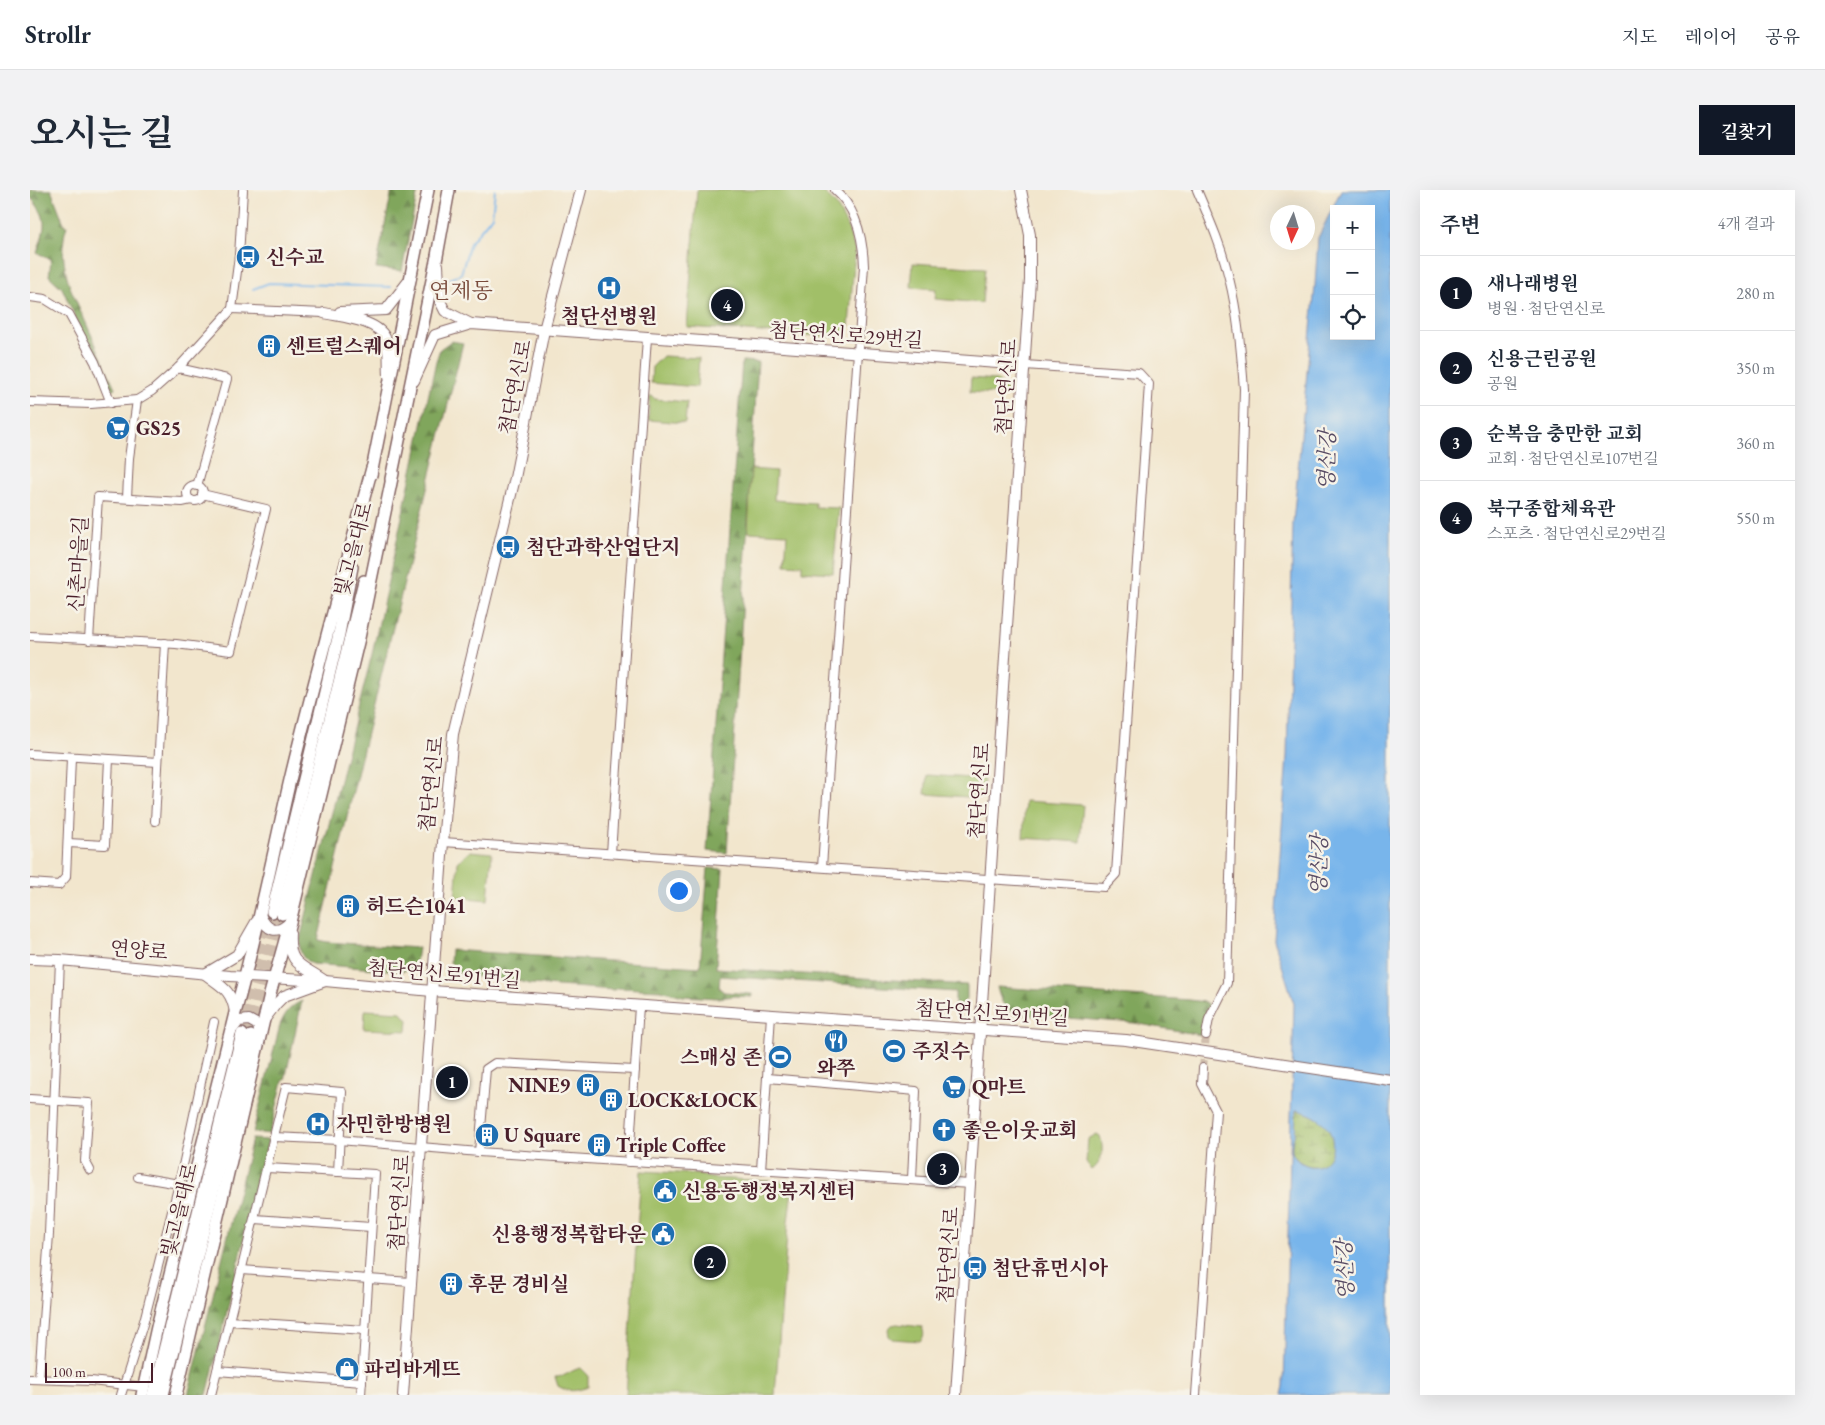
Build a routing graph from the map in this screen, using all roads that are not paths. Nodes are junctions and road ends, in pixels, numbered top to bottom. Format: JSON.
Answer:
{"nodes":[{"id":1,"x":243,"y":190,"type":"edge"},
{"id":2,"x":428,"y":190,"type":"edge"},
{"id":3,"x":449,"y":190,"type":"edge"},
{"id":4,"x":581,"y":190,"type":"edge"},
{"id":5,"x":835,"y":190,"type":"edge"},
{"id":6,"x":1021,"y":190,"type":"edge"},
{"id":7,"x":1197,"y":190,"type":"edge"},
{"id":8,"x":437,"y":256,"type":"junction"},
{"id":9,"x":412,"y":277,"type":"junction"},
{"id":10,"x":30,"y":297,"type":"edge"},
{"id":11,"x":232,"y":309,"type":"junction"},
{"id":12,"x":324,"y":313,"type":"junction"},
{"id":13,"x":471,"y":324,"type":"junction"},
{"id":14,"x":544,"y":330,"type":"junction"},
{"id":15,"x":647,"y":338,"type":"junction"},
{"id":16,"x":857,"y":353,"type":"junction"},
{"id":17,"x":1026,"y":365,"type":"junction"},
{"id":18,"x":178,"y":368,"type":"junction"},
{"id":19,"x":390,"y":388,"type":"junction"},
{"id":20,"x":410,"y":391,"type":"junction"},
{"id":21,"x":136,"y":400,"type":"junction"},
{"id":22,"x":30,"y":402,"type":"edge"},
{"id":23,"x":111,"y":403,"type":"junction"},
{"id":24,"x":372,"y":468,"type":"junction"},
{"id":25,"x":197,"y":486,"type":"junction"},
{"id":26,"x":202,"y":494,"type":"junction"},
{"id":27,"x":127,"y":498,"type":"junction"},
{"id":28,"x":191,"y":500,"type":"junction"},
{"id":29,"x":30,"y":636,"type":"edge"},
{"id":30,"x":89,"y":640,"type":"junction"},
{"id":31,"x":165,"y":643,"type":"junction"},
{"id":32,"x":30,"y":754,"type":"edge"},
{"id":33,"x":71,"y":758,"type":"junction"},
{"id":34,"x":110,"y":759,"type":"junction"},
{"id":35,"x":158,"y":762,"type":"junction"},
{"id":36,"x":155,"y":821,"type":"dead end"},
{"id":37,"x":443,"y":842,"type":"junction"},
{"id":38,"x":68,"y":843,"type":"junction"},
{"id":39,"x":611,"y":854,"type":"junction"},
{"id":40,"x":822,"y":867,"type":"junction"},
{"id":41,"x":990,"y":878,"type":"junction"},
{"id":42,"x":30,"y":882,"type":"edge"},
{"id":43,"x":260,"y":915,"type":"junction"},
{"id":44,"x":281,"y":916,"type":"junction"},
{"id":45,"x":30,"y":959,"type":"edge"},
{"id":46,"x":60,"y":960,"type":"junction"},
{"id":47,"x":205,"y":974,"type":"junction"},
{"id":48,"x":245,"y":977,"type":"junction"},
{"id":49,"x":274,"y":978,"type":"junction"},
{"id":50,"x":325,"y":981,"type":"junction"},
{"id":51,"x":432,"y":991,"type":"junction"},
{"id":52,"x":639,"y":1006,"type":"junction"},
{"id":53,"x":235,"y":1013,"type":"junction"},
{"id":54,"x":771,"y":1015,"type":"junction"},
{"id":55,"x":264,"y":1021,"type":"junction"},
{"id":56,"x":214,"y":1022,"type":"dead end"},
{"id":57,"x":981,"y":1030,"type":"junction"},
{"id":58,"x":246,"y":1035,"type":"junction"},
{"id":59,"x":1206,"y":1035,"type":"tunnel mouth"},
{"id":60,"x":1203,"y":1068,"type":"tunnel mouth"},
{"id":61,"x":635,"y":1070,"type":"junction"},
{"id":62,"x":768,"y":1078,"type":"junction"},
{"id":63,"x":1390,"y":1080,"type":"edge"},
{"id":64,"x":30,"y":1099,"type":"edge"},
{"id":65,"x":53,"y":1101,"type":"junction"},
{"id":66,"x":274,"y":1137,"type":"junction"},
{"id":67,"x":339,"y":1140,"type":"junction"},
{"id":68,"x":421,"y":1147,"type":"junction"},
{"id":69,"x":479,"y":1152,"type":"junction"},
{"id":70,"x":630,"y":1162,"type":"junction"},
{"id":71,"x":267,"y":1168,"type":"junction"},
{"id":72,"x":90,"y":1170,"type":"dead end"},
{"id":73,"x":761,"y":1170,"type":"junction"},
{"id":74,"x":338,"y":1172,"type":"junction"},
{"id":75,"x":138,"y":1177,"type":"dead end"},
{"id":76,"x":912,"y":1180,"type":"junction"},
{"id":77,"x":179,"y":1184,"type":"junction"},
{"id":78,"x":970,"y":1184,"type":"junction"},
{"id":79,"x":255,"y":1219,"type":"junction"},
{"id":80,"x":371,"y":1227,"type":"junction"},
{"id":81,"x":242,"y":1270,"type":"junction"},
{"id":82,"x":368,"y":1278,"type":"junction"},
{"id":83,"x":412,"y":1282,"type":"junction"},
{"id":84,"x":229,"y":1321,"type":"junction"},
{"id":85,"x":365,"y":1330,"type":"junction"},
{"id":86,"x":217,"y":1371,"type":"junction"},
{"id":87,"x":30,"y":1378,"type":"edge"},
{"id":88,"x":39,"y":1379,"type":"junction"},
{"id":89,"x":362,"y":1382,"type":"junction"},
{"id":90,"x":124,"y":1384,"type":"junction"},
{"id":91,"x":143,"y":1391,"type":"edge"},
{"id":92,"x":121,"y":1395,"type":"edge"},
{"id":93,"x":153,"y":1395,"type":"edge"},
{"id":94,"x":163,"y":1395,"type":"edge"},
{"id":95,"x":176,"y":1395,"type":"edge"},
{"id":96,"x":211,"y":1395,"type":"edge"},
{"id":97,"x":361,"y":1395,"type":"edge"},
{"id":98,"x":403,"y":1395,"type":"edge"},
{"id":99,"x":956,"y":1395,"type":"edge"},
{"id":100,"x":1196,"y":1395,"type":"edge"}],
"edges":[{"from":1,"to":11,"type":"street"},
{"from":2,"to":9,"type":"main road","name":"빛고을대로"},
{"from":3,"to":8,"type":"main road","name":"빛고을대로"},
{"from":4,"to":14,"type":"street","name":"첨단연신로"},
{"from":5,"to":16,"type":"street"},
{"from":6,"to":17,"type":"street","name":"첨단연신로"},
{"from":7,"to":59,"type":"street"},
{"from":8,"to":13,"type":"street"},
{"from":8,"to":20,"type":"main road","name":"빛고을대로"},
{"from":9,"to":12,"type":"street"},
{"from":9,"to":19,"type":"main road","name":"빛고을대로"},
{"from":10,"to":23,"type":"street"},
{"from":11,"to":12,"type":"street"},
{"from":11,"to":18,"type":"street"},
{"from":12,"to":19,"type":"street"},
{"from":13,"to":14,"type":"street","name":"첨단연신로29번길"},
{"from":13,"to":20,"type":"street"},
{"from":14,"to":15,"type":"street","name":"첨단연신로29번길"},
{"from":14,"to":37,"type":"street","name":"첨단연신로"},
{"from":15,"to":16,"type":"street","name":"첨단연신로29번길"},
{"from":15,"to":39,"type":"street"},
{"from":16,"to":17,"type":"street","name":"첨단연신로29번길"},
{"from":16,"to":40,"type":"street"},
{"from":17,"to":41,"type":"street","name":"첨단연신로"},
{"from":17,"to":41,"type":"street"},
{"from":18,"to":21,"type":"street"},
{"from":18,"to":25,"type":"street"},
{"from":19,"to":24,"type":"main road","name":"빛고을대로"},
{"from":20,"to":44,"type":"main road","name":"빛고을대로"},
{"from":21,"to":23,"type":"street"},
{"from":21,"to":27,"type":"street"},
{"from":22,"to":23,"type":"street"},
{"from":24,"to":43,"type":"main road"},
{"from":24,"to":44,"type":"main road","name":"빛고을대로"},
{"from":25,"to":26,"type":"street"},
{"from":25,"to":28,"type":"street"},
{"from":26,"to":28,"type":"street"},
{"from":26,"to":31,"type":"street"},
{"from":27,"to":28,"type":"street"},
{"from":27,"to":30,"type":"street","name":"신촌마을길"},
{"from":29,"to":30,"type":"street"},
{"from":30,"to":31,"type":"street"},
{"from":31,"to":35,"type":"street"},
{"from":32,"to":33,"type":"street"},
{"from":33,"to":34,"type":"street"},
{"from":33,"to":38,"type":"street"},
{"from":34,"to":35,"type":"street"},
{"from":34,"to":38,"type":"street"},
{"from":35,"to":36,"type":"street"},
{"from":37,"to":39,"type":"street"},
{"from":37,"to":51,"type":"street","name":"첨단연신로"},
{"from":38,"to":42,"type":"street"},
{"from":39,"to":40,"type":"street"},
{"from":40,"to":41,"type":"street"},
{"from":41,"to":57,"type":"street","name":"첨단연신로"},
{"from":43,"to":44,"type":"street"},
{"from":43,"to":47,"type":"street"},
{"from":43,"to":48,"type":"main road"},
{"from":44,"to":49,"type":"main road"},
{"from":44,"to":50,"type":"street"},
{"from":45,"to":46,"type":"street","name":"연양로"},
{"from":46,"to":47,"type":"street","name":"연양로"},
{"from":46,"to":65,"type":"street"},
{"from":47,"to":48,"type":"street","name":"연양로"},
{"from":47,"to":53,"type":"street"},
{"from":48,"to":49,"type":"street","name":"첨단연신로91번길"},
{"from":48,"to":53,"type":"main road"},
{"from":49,"to":50,"type":"street","name":"첨단연신로91번길"},
{"from":49,"to":55,"type":"main road"},
{"from":50,"to":51,"type":"street","name":"첨단연신로91번길"},
{"from":50,"to":55,"type":"street"},
{"from":51,"to":52,"type":"street","name":"첨단연신로91번길"},
{"from":51,"to":68,"type":"street","name":"첨단연신로"},
{"from":52,"to":54,"type":"street","name":"첨단연신로91번길"},
{"from":52,"to":61,"type":"street"},
{"from":53,"to":58,"type":"main road"},
{"from":54,"to":57,"type":"street","name":"첨단연신로91번길"},
{"from":54,"to":62,"type":"street"},
{"from":55,"to":58,"type":"main road"},
{"from":56,"to":77,"type":"street"},
{"from":57,"to":63,"type":"street","name":"첨단연신로91번길"},
{"from":57,"to":78,"type":"street","name":"첨단연신로"},
{"from":58,"to":91,"type":"main road"},
{"from":58,"to":93,"type":"main road","name":"빛고을대로"},
{"from":58,"to":94,"type":"main road","name":"빛고을대로"},
{"from":58,"to":95,"type":"main road"},
{"from":60,"to":100,"type":"street"},
{"from":61,"to":69,"type":"street"},
{"from":61,"to":70,"type":"street"},
{"from":62,"to":73,"type":"street"},
{"from":62,"to":76,"type":"street"},
{"from":64,"to":65,"type":"street"},
{"from":65,"to":72,"type":"street"},
{"from":65,"to":88,"type":"street"},
{"from":66,"to":67,"type":"street"},
{"from":66,"to":67,"type":"street"},
{"from":66,"to":71,"type":"street"},
{"from":67,"to":68,"type":"street"},
{"from":67,"to":74,"type":"street"},
{"from":68,"to":69,"type":"street"},
{"from":68,"to":83,"type":"street","name":"첨단연신로"},
{"from":69,"to":70,"type":"street"},
{"from":70,"to":73,"type":"street"},
{"from":71,"to":74,"type":"street"},
{"from":71,"to":79,"type":"street"},
{"from":73,"to":76,"type":"street"},
{"from":74,"to":80,"type":"street"},
{"from":75,"to":77,"type":"street"},
{"from":76,"to":78,"type":"street"},
{"from":77,"to":90,"type":"street"},
{"from":78,"to":99,"type":"street","name":"첨단연신로"},
{"from":79,"to":80,"type":"street"},
{"from":79,"to":81,"type":"street"},
{"from":80,"to":82,"type":"street"},
{"from":81,"to":82,"type":"street"},
{"from":81,"to":84,"type":"street"},
{"from":82,"to":83,"type":"street"},
{"from":82,"to":85,"type":"street"},
{"from":83,"to":98,"type":"street","name":"첨단연신로"},
{"from":84,"to":85,"type":"street"},
{"from":84,"to":86,"type":"street"},
{"from":85,"to":89,"type":"street"},
{"from":86,"to":89,"type":"street"},
{"from":86,"to":96,"type":"street"},
{"from":87,"to":88,"type":"street"},
{"from":88,"to":90,"type":"street"},
{"from":89,"to":97,"type":"street"},
{"from":90,"to":91,"type":"street"},
{"from":90,"to":92,"type":"street"}]}
